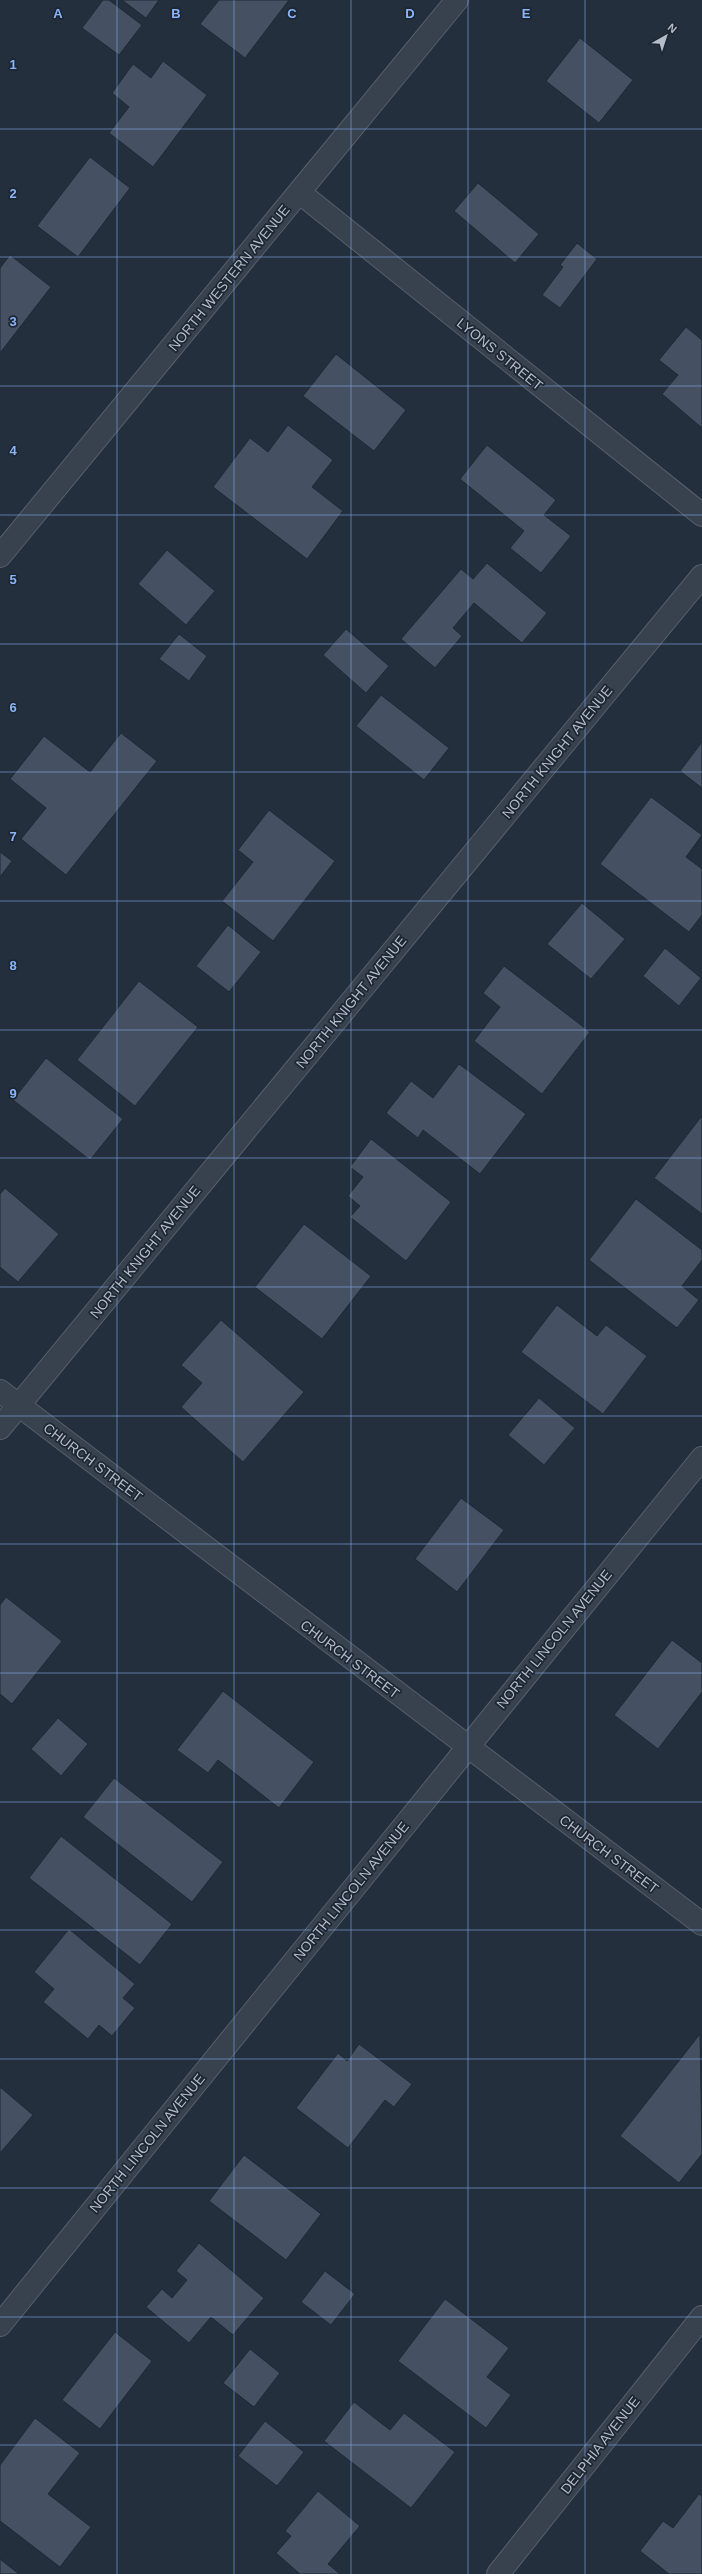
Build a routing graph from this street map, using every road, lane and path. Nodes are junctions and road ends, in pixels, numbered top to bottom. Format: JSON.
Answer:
{"nodes":[{"id":1,"x":457,"y":0,"type":"edge"},
{"id":2,"x":299,"y":192,"type":"junction"},
{"id":3,"x":702,"y":515,"type":"edge"},
{"id":4,"x":0,"y":556,"type":"edge"},
{"id":5,"x":702,"y":576,"type":"edge"},
{"id":6,"x":0,"y":1392,"type":"edge"},
{"id":7,"x":19,"y":1406,"type":"junction"},
{"id":8,"x":0,"y":1428,"type":"edge"},
{"id":9,"x":702,"y":1458,"type":"edge"},
{"id":10,"x":467,"y":1747,"type":"junction"},
{"id":11,"x":702,"y":1924,"type":"edge"},
{"id":12,"x":702,"y":2317,"type":"edge"},
{"id":13,"x":0,"y":2325,"type":"edge"},
{"id":14,"x":498,"y":2574,"type":"edge"}],
"edges":[{"from":1,"to":2,"type":"street","name":"NORTH WESTERN AVENUE"},
{"from":2,"to":3,"type":"street","name":"LYONS STREET"},
{"from":2,"to":4,"type":"street","name":"NORTH WESTERN AVENUE"},
{"from":5,"to":7,"type":"street","name":"NORTH KNIGHT AVENUE"},
{"from":6,"to":7,"type":"street","name":"CHURCH STREET"},
{"from":7,"to":8,"type":"street","name":"NORTH KNIGHT AVENUE"},
{"from":7,"to":10,"type":"street","name":"CHURCH STREET"},
{"from":9,"to":10,"type":"street","name":"NORTH LINCOLN AVENUE"},
{"from":10,"to":11,"type":"street","name":"CHURCH STREET"},
{"from":10,"to":13,"type":"street","name":"NORTH LINCOLN AVENUE"},
{"from":12,"to":14,"type":"street","name":"DELPHIA AVENUE"}]}
